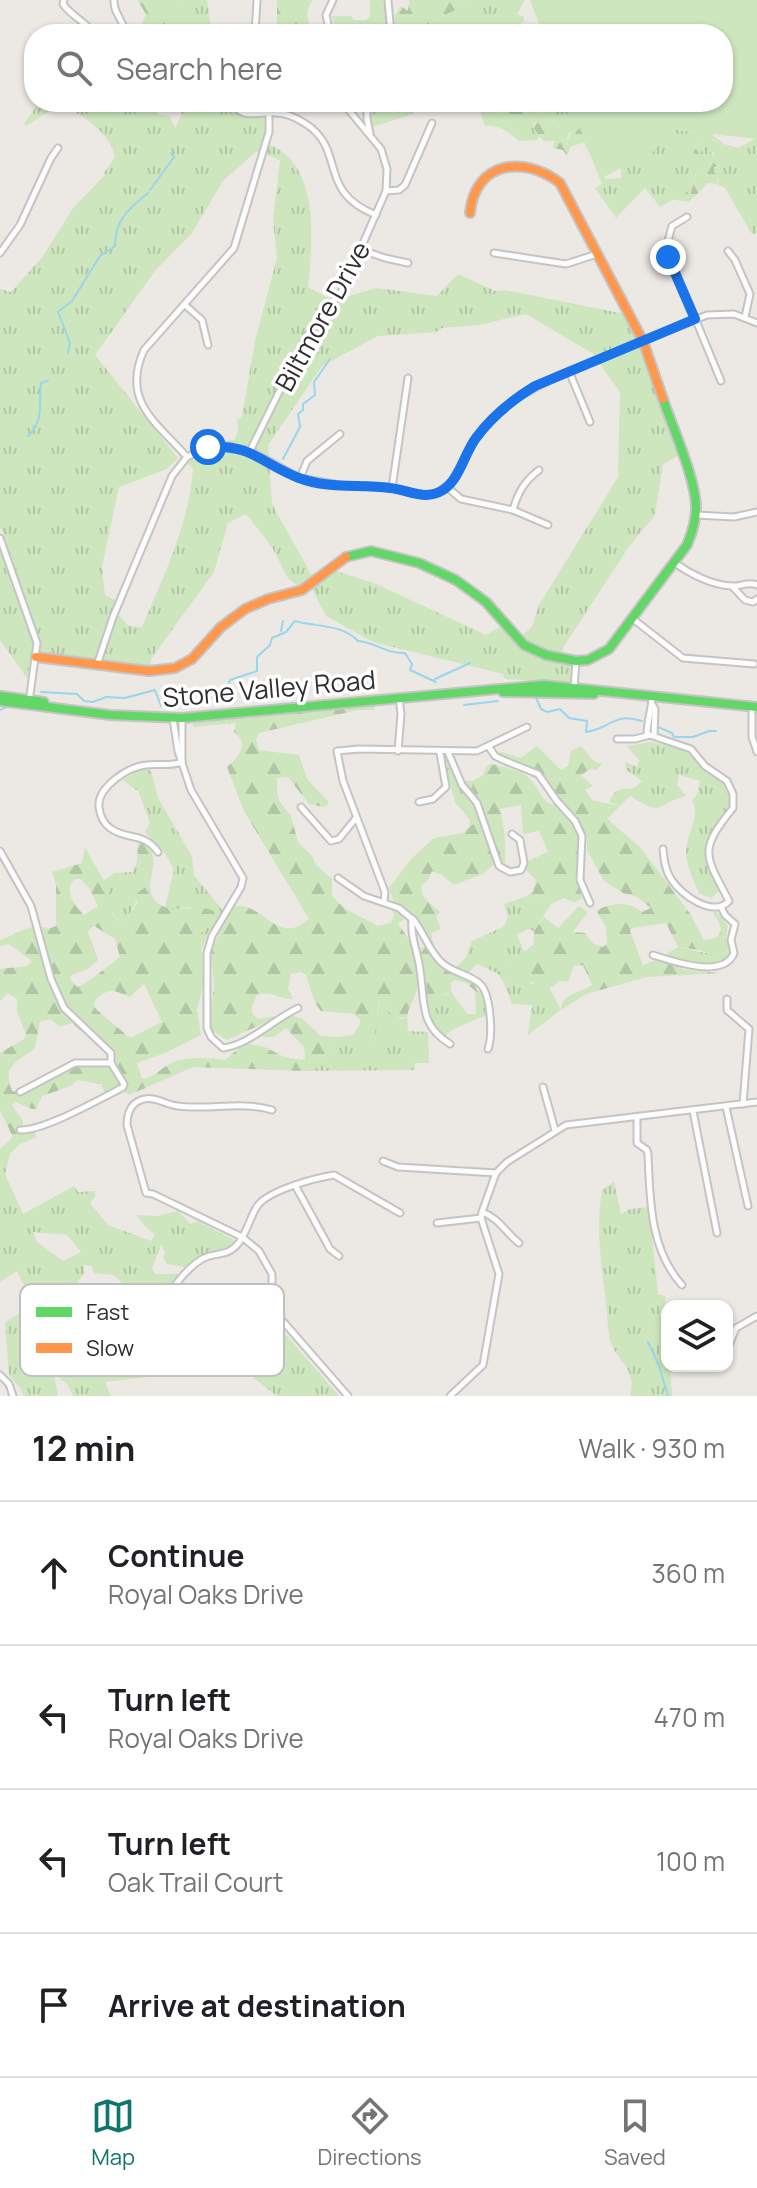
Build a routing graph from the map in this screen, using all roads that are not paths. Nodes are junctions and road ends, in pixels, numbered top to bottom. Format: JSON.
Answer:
{"nodes":[{"id":1,"x":64,"y":0,"type":"edge"},
{"id":2,"x":114,"y":0,"type":"edge"},
{"id":3,"x":257,"y":0,"type":"edge"},
{"id":4,"x":333,"y":0,"type":"edge"},
{"id":5,"x":388,"y":0,"type":"edge"},
{"id":6,"x":86,"y":24,"type":"edge"},
{"id":7,"x":123,"y":24,"type":"edge"},
{"id":8,"x":256,"y":24,"type":"edge"},
{"id":9,"x":328,"y":24,"type":"edge"},
{"id":10,"x":390,"y":24,"type":"edge"},
{"id":11,"x":240,"y":112,"type":"edge"},
{"id":12,"x":351,"y":112,"type":"edge"},
{"id":13,"x":367,"y":112,"type":"edge"},
{"id":14,"x":269,"y":113,"type":"junction"},
{"id":15,"x":432,"y":123,"type":"dead end"},
{"id":16,"x":371,"y":134,"type":"junction"},
{"id":17,"x":58,"y":148,"type":"dead end"},
{"id":18,"x":386,"y":191,"type":"junction"},
{"id":19,"x":470,"y":213,"type":"dead end"},
{"id":20,"x":376,"y":215,"type":"junction"},
{"id":21,"x":687,"y":217,"type":"dead end"},
{"id":22,"x":362,"y":250,"type":"junction"},
{"id":23,"x":728,"y":251,"type":"dead end"},
{"id":24,"x":0,"y":253,"type":"edge"},
{"id":25,"x":494,"y":253,"type":"dead end"},
{"id":26,"x":598,"y":253,"type":"junction"},
{"id":27,"x":408,"y":263,"type":"dead end"},
{"id":28,"x":185,"y":305,"type":"junction"},
{"id":29,"x":745,"y":317,"type":"junction"},
{"id":30,"x":695,"y":319,"type":"junction"},
{"id":31,"x":757,"y":323,"type":"edge"},
{"id":32,"x":643,"y":341,"type":"junction"},
{"id":33,"x":208,"y":345,"type":"dead end"},
{"id":34,"x":569,"y":371,"type":"junction"},
{"id":35,"x":408,"y":378,"type":"dead end"},
{"id":36,"x":721,"y":381,"type":"dead end"},
{"id":37,"x":590,"y":422,"type":"dead end"},
{"id":38,"x":340,"y":434,"type":"dead end"},
{"id":39,"x":250,"y":451,"type":"junction"},
{"id":40,"x":187,"y":457,"type":"junction"},
{"id":41,"x":539,"y":470,"type":"dead end"},
{"id":42,"x":300,"y":478,"type":"junction"},
{"id":43,"x":447,"y":487,"type":"junction"},
{"id":44,"x":392,"y":488,"type":"junction"},
{"id":45,"x":513,"y":510,"type":"junction"},
{"id":46,"x":757,"y":512,"type":"edge"},
{"id":47,"x":696,"y":515,"type":"junction"},
{"id":48,"x":548,"y":525,"type":"dead end"},
{"id":49,"x":0,"y":538,"type":"edge"},
{"id":50,"x":675,"y":563,"type":"junction"},
{"id":51,"x":757,"y":585,"type":"edge"},
{"id":52,"x":732,"y":586,"type":"junction"},
{"id":53,"x":757,"y":599,"type":"edge"},
{"id":54,"x":633,"y":619,"type":"junction"},
{"id":55,"x":36,"y":657,"type":"junction"},
{"id":56,"x":576,"y":661,"type":"junction"},
{"id":57,"x":754,"y":664,"type":"dead end"},
{"id":58,"x":97,"y":666,"type":"junction"},
{"id":59,"x":573,"y":690,"type":"junction"},
{"id":60,"x":399,"y":697,"type":"junction"},
{"id":61,"x":0,"y":698,"type":"edge"},
{"id":62,"x":652,"y":701,"type":"junction"},
{"id":63,"x":29,"y":702,"type":"junction"},
{"id":64,"x":754,"y":707,"type":"edge"},
{"id":65,"x":178,"y":718,"type":"junction"},
{"id":66,"x":527,"y":727,"type":"dead end"},
{"id":67,"x":650,"y":735,"type":"junction"},
{"id":68,"x":617,"y":739,"type":"dead end"},
{"id":69,"x":489,"y":747,"type":"junction"},
{"id":70,"x":398,"y":751,"type":"junction"},
{"id":71,"x":448,"y":752,"type":"junction"},
{"id":72,"x":757,"y":752,"type":"edge"},
{"id":73,"x":440,"y":753,"type":"junction"},
{"id":74,"x":182,"y":762,"type":"junction"},
{"id":75,"x":419,"y":802,"type":"dead end"},
{"id":76,"x":301,"y":807,"type":"dead end"},
{"id":77,"x":356,"y":818,"type":"junction"},
{"id":78,"x":512,"y":834,"type":"dead end"},
{"id":79,"x":663,"y":849,"type":"dead end"},
{"id":80,"x":0,"y":851,"type":"edge"},
{"id":81,"x":158,"y":852,"type":"dead end"},
{"id":82,"x":338,"y":878,"type":"dead end"},
{"id":83,"x":384,"y":902,"type":"junction"},
{"id":84,"x":590,"y":903,"type":"dead end"},
{"id":85,"x":721,"y":907,"type":"junction"},
{"id":86,"x":412,"y":919,"type":"junction"},
{"id":87,"x":653,"y":955,"type":"dead end"},
{"id":88,"x":727,"y":999,"type":"dead end"},
{"id":89,"x":298,"y":1008,"type":"dead end"},
{"id":90,"x":450,"y":1044,"type":"dead end"},
{"id":91,"x":488,"y":1049,"type":"dead end"},
{"id":92,"x":111,"y":1063,"type":"junction"},
{"id":93,"x":543,"y":1087,"type":"dead end"},
{"id":94,"x":20,"y":1092,"type":"dead end"},
{"id":95,"x":757,"y":1102,"type":"edge"},
{"id":96,"x":743,"y":1104,"type":"junction"},
{"id":97,"x":726,"y":1107,"type":"junction"},
{"id":98,"x":272,"y":1110,"type":"dead end"},
{"id":99,"x":693,"y":1111,"type":"junction"},
{"id":100,"x":637,"y":1117,"type":"junction"},
{"id":101,"x":20,"y":1130,"type":"dead end"},
{"id":102,"x":555,"y":1130,"type":"junction"},
{"id":103,"x":383,"y":1161,"type":"dead end"},
{"id":104,"x":496,"y":1173,"type":"junction"},
{"id":105,"x":295,"y":1185,"type":"junction"},
{"id":106,"x":748,"y":1206,"type":"dead end"},
{"id":107,"x":400,"y":1213,"type":"dead end"},
{"id":108,"x":482,"y":1215,"type":"junction"},
{"id":109,"x":437,"y":1223,"type":"dead end"},
{"id":110,"x":717,"y":1233,"type":"dead end"},
{"id":111,"x":242,"y":1237,"type":"junction"},
{"id":112,"x":519,"y":1243,"type":"dead end"},
{"id":113,"x":339,"y":1256,"type":"dead end"},
{"id":114,"x":178,"y":1284,"type":"edge"},
{"id":115,"x":272,"y":1284,"type":"edge"},
{"id":116,"x":682,"y":1285,"type":"dead end"},
{"id":117,"x":757,"y":1316,"type":"edge"},
{"id":118,"x":284,"y":1322,"type":"edge"},
{"id":119,"x":733,"y":1335,"type":"edge"},
{"id":120,"x":0,"y":1375,"type":"edge"},
{"id":121,"x":13,"y":1396,"type":"edge"},
{"id":122,"x":348,"y":1396,"type":"edge"},
{"id":123,"x":450,"y":1396,"type":"edge"}],
"edges":[{"from":1,"to":6,"type":"street"},
{"from":2,"to":7,"type":"street"},
{"from":3,"to":8,"type":"street"},
{"from":4,"to":9,"type":"street"},
{"from":5,"to":10,"type":"street"},
{"from":11,"to":14,"type":"street"},
{"from":12,"to":16,"type":"street","name":"Biltmore Drive"},
{"from":13,"to":16,"type":"street","name":"Biltmore Drive"},
{"from":14,"to":20,"type":"street"},
{"from":14,"to":28,"type":"street"},
{"from":15,"to":18,"type":"street"},
{"from":16,"to":18,"type":"street","name":"Biltmore Drive"},
{"from":17,"to":24,"type":"street"},
{"from":18,"to":20,"type":"street","name":"Biltmore Drive"},
{"from":19,"to":26,"type":"street"},
{"from":20,"to":22,"type":"street","name":"Biltmore Drive"},
{"from":21,"to":30,"type":"street"},
{"from":22,"to":27,"type":"street"},
{"from":22,"to":39,"type":"street","name":"Biltmore Drive"},
{"from":23,"to":29,"type":"street"},
{"from":25,"to":26,"type":"street"},
{"from":26,"to":32,"type":"street"},
{"from":28,"to":33,"type":"street"},
{"from":28,"to":40,"type":"street"},
{"from":29,"to":30,"type":"street"},
{"from":29,"to":31,"type":"street"},
{"from":30,"to":32,"type":"street"},
{"from":30,"to":36,"type":"street"},
{"from":32,"to":34,"type":"street"},
{"from":32,"to":47,"type":"street"},
{"from":34,"to":37,"type":"street"},
{"from":34,"to":43,"type":"street"},
{"from":35,"to":44,"type":"street"},
{"from":38,"to":42,"type":"street"},
{"from":39,"to":40,"type":"street"},
{"from":39,"to":42,"type":"street"},
{"from":40,"to":58,"type":"street"},
{"from":41,"to":45,"type":"street"},
{"from":42,"to":44,"type":"street"},
{"from":43,"to":44,"type":"street"},
{"from":43,"to":45,"type":"street"},
{"from":45,"to":48,"type":"street"},
{"from":46,"to":47,"type":"street"},
{"from":47,"to":50,"type":"street"},
{"from":49,"to":55,"type":"street"},
{"from":50,"to":52,"type":"street"},
{"from":50,"to":54,"type":"street"},
{"from":51,"to":52,"type":"street"},
{"from":52,"to":53,"type":"street"},
{"from":54,"to":56,"type":"street"},
{"from":54,"to":57,"type":"street"},
{"from":55,"to":58,"type":"street"},
{"from":55,"to":63,"type":"street"},
{"from":56,"to":58,"type":"street"},
{"from":56,"to":59,"type":"street"},
{"from":59,"to":60,"type":"street","name":"Stone Valley Road"},
{"from":59,"to":62,"type":"street","name":"Stone Valley Road"},
{"from":60,"to":65,"type":"street","name":"Stone Valley Road"},
{"from":60,"to":70,"type":"street"},
{"from":61,"to":63,"type":"street","name":"Stone Valley Road"},
{"from":62,"to":64,"type":"street","name":"Stone Valley Road"},
{"from":62,"to":67,"type":"street"},
{"from":63,"to":65,"type":"street","name":"Stone Valley Road"},
{"from":64,"to":72,"type":"street"},
{"from":65,"to":74,"type":"street"},
{"from":66,"to":69,"type":"street"},
{"from":67,"to":68,"type":"street"},
{"from":67,"to":85,"type":"street"},
{"from":69,"to":71,"type":"street"},
{"from":69,"to":84,"type":"street"},
{"from":70,"to":73,"type":"street"},
{"from":70,"to":77,"type":"street"},
{"from":71,"to":73,"type":"street"},
{"from":71,"to":78,"type":"street"},
{"from":73,"to":75,"type":"street"},
{"from":74,"to":81,"type":"street"},
{"from":74,"to":89,"type":"street"},
{"from":76,"to":77,"type":"street"},
{"from":77,"to":83,"type":"street"},
{"from":79,"to":85,"type":"street"},
{"from":80,"to":92,"type":"street"},
{"from":82,"to":83,"type":"street"},
{"from":83,"to":86,"type":"street"},
{"from":85,"to":87,"type":"street"},
{"from":86,"to":90,"type":"street"},
{"from":86,"to":91,"type":"street"},
{"from":88,"to":96,"type":"street"},
{"from":92,"to":94,"type":"street"},
{"from":92,"to":101,"type":"street"},
{"from":93,"to":102,"type":"street"},
{"from":95,"to":96,"type":"street"},
{"from":96,"to":97,"type":"street"},
{"from":97,"to":99,"type":"street"},
{"from":97,"to":106,"type":"street"},
{"from":98,"to":111,"type":"street"},
{"from":99,"to":100,"type":"street"},
{"from":99,"to":110,"type":"street"},
{"from":100,"to":102,"type":"street"},
{"from":100,"to":116,"type":"street"},
{"from":102,"to":104,"type":"street"},
{"from":103,"to":104,"type":"street"},
{"from":104,"to":108,"type":"street"},
{"from":105,"to":107,"type":"street"},
{"from":105,"to":111,"type":"street"},
{"from":105,"to":113,"type":"street"},
{"from":108,"to":109,"type":"street"},
{"from":108,"to":112,"type":"street"},
{"from":108,"to":123,"type":"street"},
{"from":111,"to":114,"type":"street"},
{"from":111,"to":115,"type":"street"},
{"from":117,"to":119,"type":"street"},
{"from":118,"to":122,"type":"street"},
{"from":120,"to":121,"type":"street"}]}
